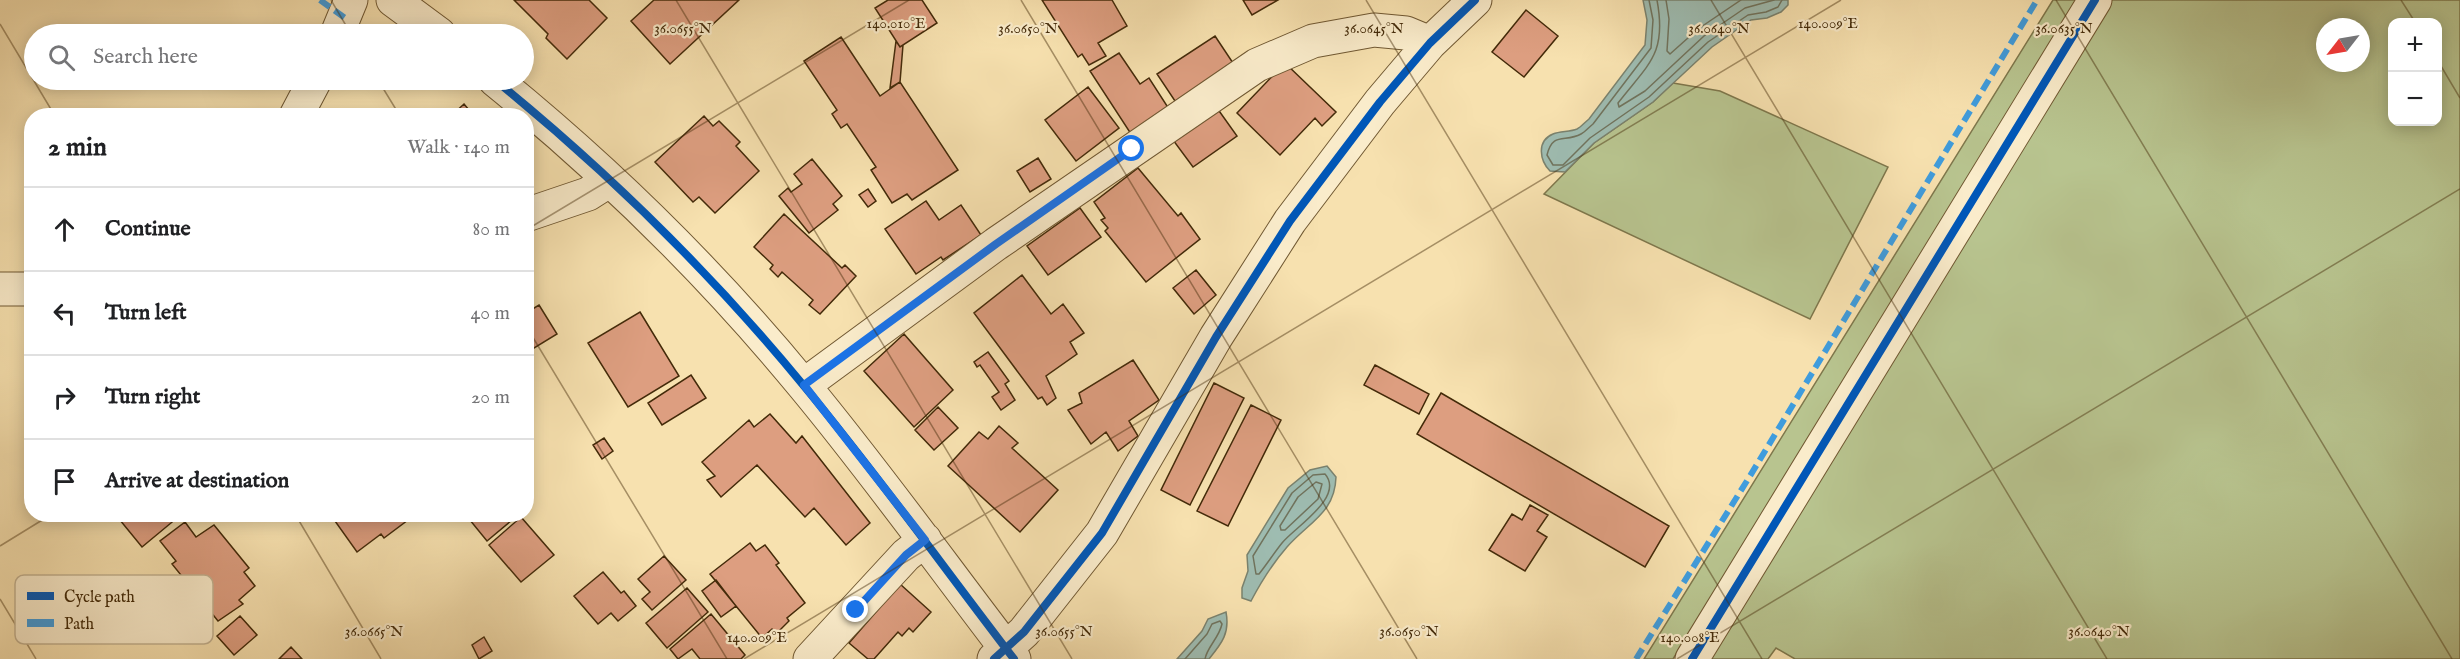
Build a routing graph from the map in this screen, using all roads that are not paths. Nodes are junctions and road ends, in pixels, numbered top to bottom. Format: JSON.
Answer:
{"nodes":[{"id":1,"x":351,"y":0,"type":"edge"},
{"id":2,"x":393,"y":0,"type":"edge"},
{"id":3,"x":1475,"y":0,"type":"edge"},
{"id":4,"x":2095,"y":0,"type":"edge"},
{"id":5,"x":341,"y":24,"type":"edge"},
{"id":6,"x":425,"y":24,"type":"edge"},
{"id":7,"x":1430,"y":43,"type":"junction"},
{"id":8,"x":310,"y":90,"type":"edge"},
{"id":9,"x":506,"y":90,"type":"edge"},
{"id":10,"x":300,"y":108,"type":"edge"},
{"id":11,"x":527,"y":108,"type":"edge"},
{"id":12,"x":534,"y":114,"type":"edge"},
{"id":13,"x":610,"y":180,"type":"junction"},
{"id":14,"x":534,"y":212,"type":"edge"},
{"id":15,"x":24,"y":289,"type":"edge"},
{"id":16,"x":0,"y":290,"type":"edge"},
{"id":17,"x":804,"y":385,"type":"junction"},
{"id":18,"x":925,"y":540,"type":"junction"},
{"id":19,"x":1005,"y":655,"type":"edge"},
{"id":20,"x":810,"y":659,"type":"edge"},
{"id":21,"x":1692,"y":659,"type":"edge"}],
"edges":[{"from":1,"to":5,"type":"street"},
{"from":2,"to":6,"type":"street"},
{"from":3,"to":7,"type":"street"},
{"from":4,"to":21,"type":"street"},
{"from":7,"to":17,"type":"street"},
{"from":7,"to":19,"type":"street"},
{"from":8,"to":10,"type":"street"},
{"from":9,"to":11,"type":"street"},
{"from":12,"to":13,"type":"street"},
{"from":13,"to":14,"type":"street"},
{"from":13,"to":17,"type":"street"},
{"from":15,"to":16,"type":"street"},
{"from":17,"to":18,"type":"street"},
{"from":18,"to":19,"type":"street"},
{"from":18,"to":20,"type":"street"}]}
